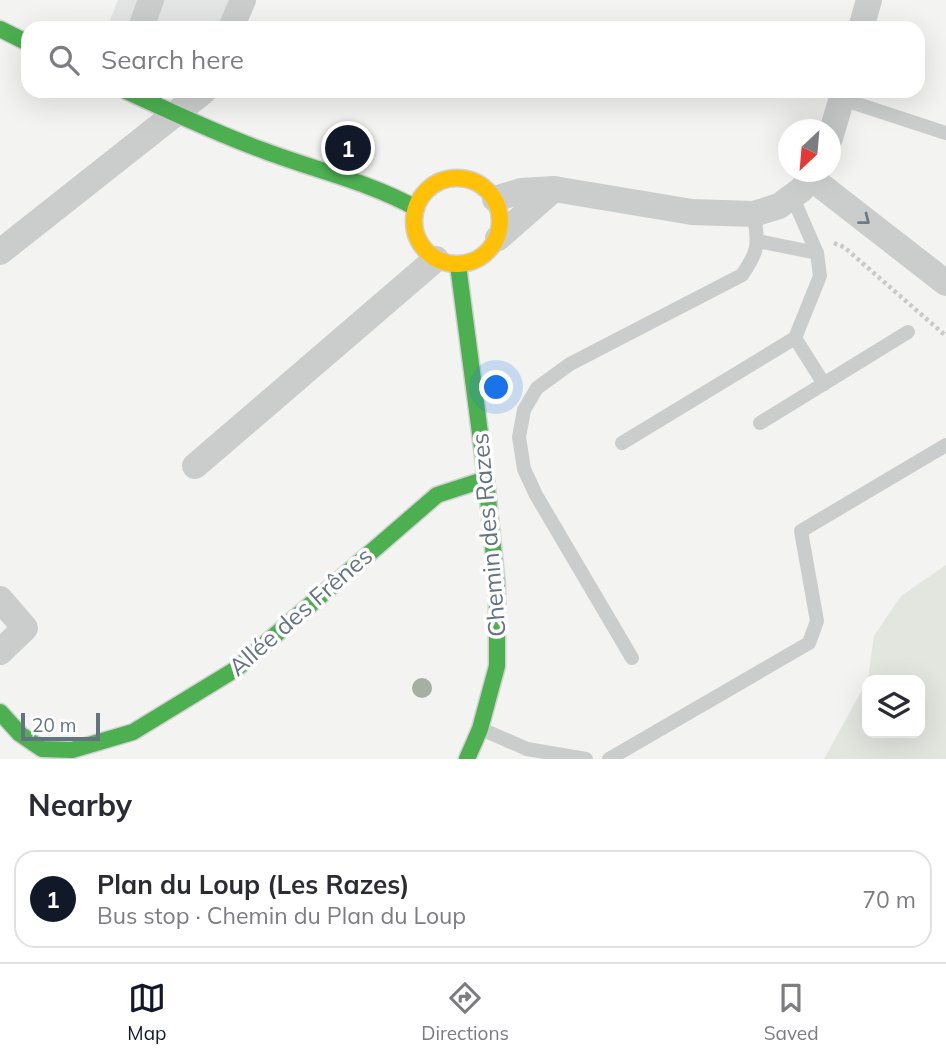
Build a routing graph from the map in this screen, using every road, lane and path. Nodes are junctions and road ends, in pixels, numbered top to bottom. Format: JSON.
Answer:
{"nodes":[{"id":1,"x":151,"y":0,"type":"edge"},
{"id":2,"x":243,"y":0,"type":"edge"},
{"id":3,"x":869,"y":0,"type":"edge"},
{"id":4,"x":144,"y":21,"type":"edge"},
{"id":5,"x":237,"y":21,"type":"edge"},
{"id":6,"x":863,"y":21,"type":"edge"},
{"id":7,"x":0,"y":29,"type":"edge"},
{"id":8,"x":21,"y":40,"type":"edge"},
{"id":9,"x":141,"y":98,"type":"edge"},
{"id":10,"x":195,"y":98,"type":"edge"},
{"id":11,"x":842,"y":98,"type":"edge"},
{"id":12,"x":851,"y":98,"type":"edge"},
{"id":13,"x":175,"y":114,"type":"junction"},
{"id":14,"x":836,"y":119,"type":"edge"},
{"id":15,"x":946,"y":133,"type":"edge"},
{"id":16,"x":807,"y":182,"type":"edge"},
{"id":17,"x":554,"y":189,"type":"junction"},
{"id":18,"x":495,"y":199,"type":"junction"},
{"id":19,"x":415,"y":208,"type":"junction"},
{"id":20,"x":754,"y":214,"type":"junction"},
{"id":21,"x":809,"y":234,"type":"junction"},
{"id":22,"x":498,"y":238,"type":"junction"},
{"id":23,"x":758,"y":241,"type":"junction"},
{"id":24,"x":0,"y":252,"type":"edge"},
{"id":25,"x":817,"y":253,"type":"junction"},
{"id":26,"x":447,"y":262,"type":"junction"},
{"id":27,"x":946,"y":283,"type":"edge"},
{"id":28,"x":908,"y":332,"type":"dead end"},
{"id":29,"x":946,"y":336,"type":"edge"},
{"id":30,"x":794,"y":338,"type":"junction"},
{"id":31,"x":824,"y":384,"type":"junction"},
{"id":32,"x":760,"y":423,"type":"dead end"},
{"id":33,"x":622,"y":443,"type":"dead end"},
{"id":34,"x":946,"y":445,"type":"edge"},
{"id":35,"x":195,"y":466,"type":"dead end"},
{"id":36,"x":486,"y":478,"type":"junction"},
{"id":37,"x":0,"y":599,"type":"edge"},
{"id":38,"x":0,"y":652,"type":"edge"},
{"id":39,"x":632,"y":659,"type":"dead end"},
{"id":40,"x":0,"y":712,"type":"edge"},
{"id":41,"x":480,"y":729,"type":"junction"},
{"id":42,"x":467,"y":759,"type":"edge"},
{"id":43,"x":586,"y":759,"type":"edge"},
{"id":44,"x":609,"y":759,"type":"edge"}],
"edges":[{"from":1,"to":4,"type":"street"},
{"from":2,"to":5,"type":"street"},
{"from":3,"to":6,"type":"street"},
{"from":7,"to":8,"type":"street"},
{"from":9,"to":13,"type":"street"},
{"from":10,"to":13,"type":"street"},
{"from":11,"to":14,"type":"street"},
{"from":12,"to":15,"type":"lane"},
{"from":13,"to":19,"type":"street"},
{"from":13,"to":24,"type":"street"},
{"from":16,"to":20,"type":"street"},
{"from":16,"to":21,"type":"lane"},
{"from":16,"to":27,"type":"street","one_way":true},
{"from":17,"to":18,"type":"street"},
{"from":17,"to":20,"type":"street"},
{"from":17,"to":22,"type":"street"},
{"from":18,"to":19,"type":"street"},
{"from":18,"to":22,"type":"street"},
{"from":19,"to":26,"type":"street"},
{"from":20,"to":23,"type":"lane"},
{"from":21,"to":25,"type":"lane"},
{"from":21,"to":29,"type":"path"},
{"from":22,"to":26,"type":"street"},
{"from":23,"to":25,"type":"lane"},
{"from":23,"to":39,"type":"lane"},
{"from":25,"to":30,"type":"lane"},
{"from":26,"to":35,"type":"street"},
{"from":26,"to":36,"type":"street","name":"Chemin des Razes"},
{"from":28,"to":31,"type":"lane"},
{"from":30,"to":31,"type":"lane"},
{"from":30,"to":33,"type":"lane"},
{"from":31,"to":32,"type":"lane"},
{"from":34,"to":44,"type":"lane"},
{"from":36,"to":40,"type":"street","name":"Allée des Frênes"},
{"from":36,"to":41,"type":"street","name":"Chemin des Razes"},
{"from":37,"to":38,"type":"street"},
{"from":41,"to":42,"type":"street","name":"Chemin des Razes"},
{"from":41,"to":43,"type":"lane"}]}
